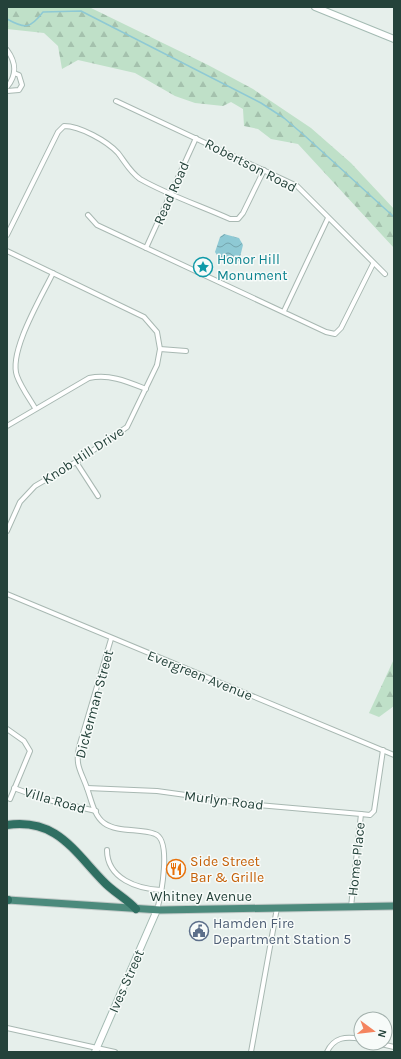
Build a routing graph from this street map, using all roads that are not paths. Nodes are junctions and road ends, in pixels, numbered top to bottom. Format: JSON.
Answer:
{"nodes":[{"id":1,"x":315,"y":7,"type":"edge"},
{"id":2,"x":394,"y":39,"type":"edge"},
{"id":3,"x":7,"y":50,"type":"edge"},
{"id":4,"x":14,"y":73,"type":"junction"},
{"id":5,"x":7,"y":87,"type":"edge"},
{"id":6,"x":7,"y":91,"type":"edge"},
{"id":7,"x":116,"y":102,"type":"dead end"},
{"id":8,"x":196,"y":138,"type":"junction"},
{"id":9,"x":264,"y":170,"type":"junction"},
{"id":10,"x":171,"y":193,"type":"junction"},
{"id":11,"x":88,"y":215,"type":"dead end"},
{"id":12,"x":328,"y":218,"type":"junction"},
{"id":13,"x":7,"y":235,"type":"edge"},
{"id":14,"x":146,"y":248,"type":"junction"},
{"id":15,"x":7,"y":251,"type":"edge"},
{"id":16,"x":373,"y":264,"type":"junction"},
{"id":17,"x":53,"y":273,"type":"junction"},
{"id":18,"x":385,"y":274,"type":"dead end"},
{"id":19,"x":284,"y":311,"type":"junction"},
{"id":20,"x":160,"y":349,"type":"junction"},
{"id":21,"x":186,"y":351,"type":"dead end"},
{"id":22,"x":146,"y":389,"type":"junction"},
{"id":23,"x":35,"y":408,"type":"junction"},
{"id":24,"x":7,"y":426,"type":"edge"},
{"id":25,"x":76,"y":462,"type":"junction"},
{"id":26,"x":98,"y":496,"type":"dead end"},
{"id":27,"x":7,"y":531,"type":"edge"},
{"id":28,"x":7,"y":594,"type":"edge"},
{"id":29,"x":111,"y":639,"type":"junction"},
{"id":30,"x":7,"y":729,"type":"edge"},
{"id":31,"x":383,"y":750,"type":"junction"},
{"id":32,"x":394,"y":755,"type":"edge"},
{"id":33,"x":14,"y":788,"type":"junction"},
{"id":34,"x":87,"y":788,"type":"junction"},
{"id":35,"x":10,"y":799,"type":"dead end"},
{"id":36,"x":96,"y":811,"type":"junction"},
{"id":37,"x":361,"y":814,"type":"junction"},
{"id":38,"x":7,"y":825,"type":"edge"},
{"id":39,"x":107,"y":850,"type":"dead end"},
{"id":40,"x":162,"y":890,"type":"junction"},
{"id":41,"x":7,"y":900,"type":"edge"},
{"id":42,"x":394,"y":906,"type":"edge"},
{"id":43,"x":351,"y":907,"type":"junction"},
{"id":44,"x":136,"y":908,"type":"junction"},
{"id":45,"x":277,"y":908,"type":"junction"},
{"id":46,"x":157,"y":910,"type":"junction"},
{"id":47,"x":7,"y":1028,"type":"edge"},
{"id":48,"x":353,"y":1038,"type":"edge"},
{"id":49,"x":96,"y":1050,"type":"edge"},
{"id":50,"x":115,"y":1052,"type":"edge"},
{"id":51,"x":251,"y":1052,"type":"edge"},
{"id":52,"x":327,"y":1052,"type":"edge"}],
"edges":[{"from":1,"to":2,"type":"main road"},
{"from":3,"to":4,"type":"street"},
{"from":4,"to":5,"type":"street"},
{"from":4,"to":6,"type":"street"},
{"from":7,"to":8,"type":"street","name":"Robertson Road"},
{"from":8,"to":9,"type":"street","name":"Robertson Road"},
{"from":8,"to":10,"type":"street","name":"Read Road"},
{"from":9,"to":10,"type":"street"},
{"from":9,"to":12,"type":"street","name":"Robertson Road"},
{"from":10,"to":13,"type":"street"},
{"from":10,"to":14,"type":"street","name":"Read Road"},
{"from":11,"to":14,"type":"street"},
{"from":12,"to":16,"type":"street","name":"Robertson Road"},
{"from":12,"to":19,"type":"street"},
{"from":14,"to":19,"type":"street"},
{"from":15,"to":17,"type":"street","name":"Knob Hill Drive"},
{"from":16,"to":18,"type":"street","name":"Robertson Road"},
{"from":16,"to":19,"type":"street"},
{"from":17,"to":20,"type":"street","name":"Knob Hill Drive"},
{"from":17,"to":23,"type":"street"},
{"from":20,"to":21,"type":"street"},
{"from":20,"to":22,"type":"street","name":"Knob Hill Drive"},
{"from":22,"to":23,"type":"street"},
{"from":22,"to":25,"type":"street","name":"Knob Hill Drive"},
{"from":23,"to":24,"type":"street"},
{"from":25,"to":26,"type":"street"},
{"from":25,"to":27,"type":"street","name":"Knob Hill Drive"},
{"from":28,"to":29,"type":"street","name":"Evergreen Avenue"},
{"from":29,"to":31,"type":"street","name":"Evergreen Avenue"},
{"from":29,"to":34,"type":"street","name":"Dickerman Street"},
{"from":30,"to":33,"type":"street"},
{"from":31,"to":32,"type":"street","name":"Evergreen Avenue"},
{"from":31,"to":37,"type":"street","name":"Home Place"},
{"from":33,"to":35,"type":"street"},
{"from":33,"to":36,"type":"street","name":"Villa Road"},
{"from":34,"to":36,"type":"street","name":"Dickerman Street"},
{"from":34,"to":37,"type":"street","name":"Murlyn Road"},
{"from":36,"to":40,"type":"street","name":"Dickerman Street"},
{"from":37,"to":43,"type":"street","name":"Home Place"},
{"from":38,"to":44,"type":"highway"},
{"from":39,"to":40,"type":"street"},
{"from":40,"to":46,"type":"street","name":"Dickerman Street"},
{"from":41,"to":44,"type":"highway","name":"Whitney Avenue"},
{"from":42,"to":43,"type":"highway","name":"Whitney Avenue"},
{"from":43,"to":45,"type":"highway","name":"Whitney Avenue"},
{"from":44,"to":46,"type":"highway","name":"Whitney Avenue"},
{"from":45,"to":46,"type":"highway","name":"Whitney Avenue"},
{"from":45,"to":51,"type":"street"},
{"from":46,"to":49,"type":"main road","name":"Ives Street"},
{"from":47,"to":49,"type":"street"},
{"from":48,"to":52,"type":"street"},
{"from":49,"to":50,"type":"street"}]}
